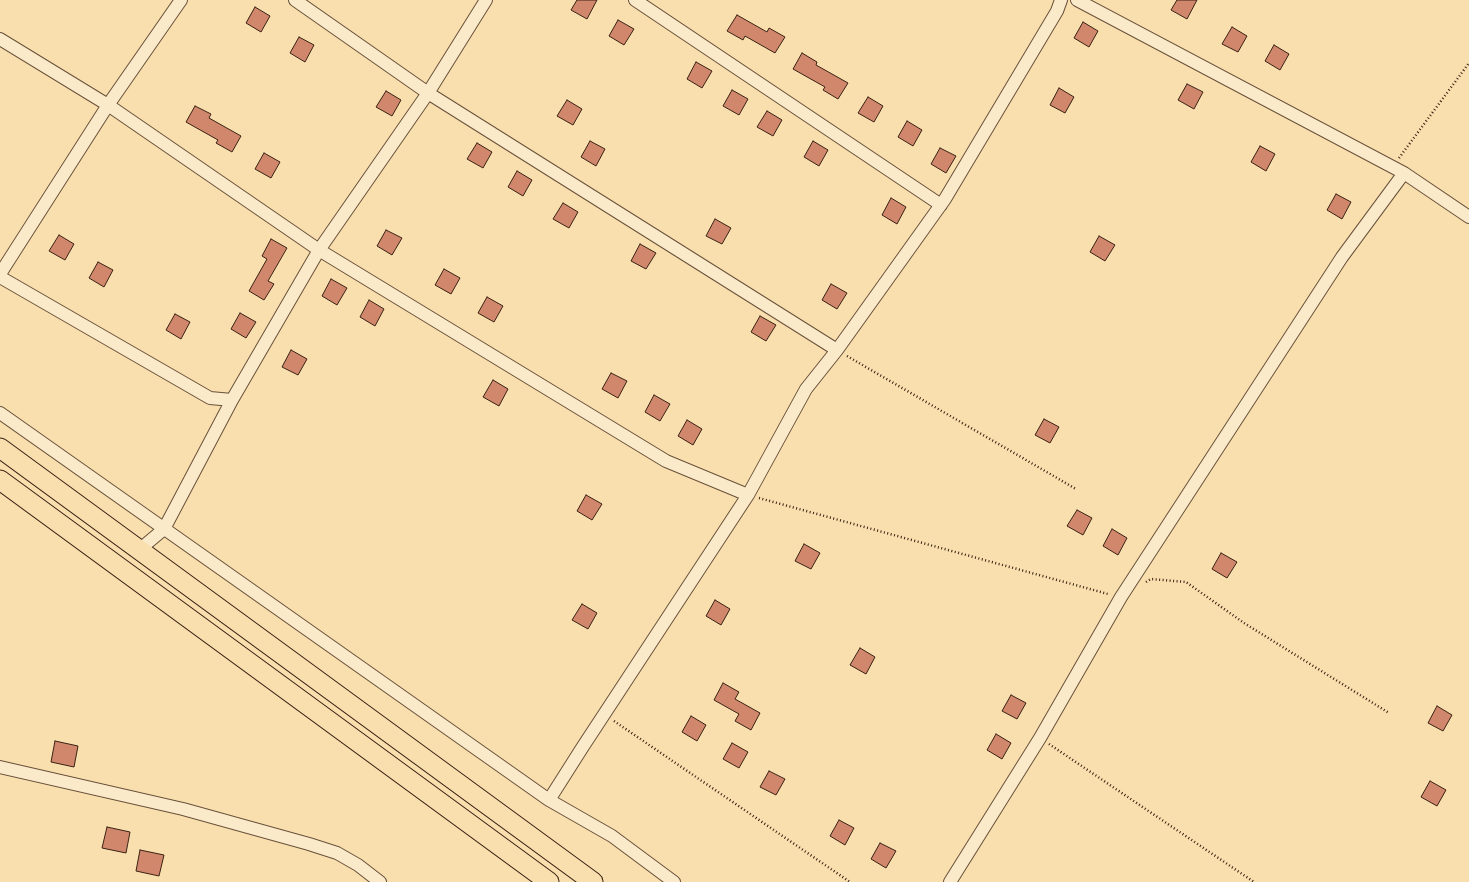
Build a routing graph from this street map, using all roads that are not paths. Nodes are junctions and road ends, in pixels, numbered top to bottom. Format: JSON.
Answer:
{"nodes":[{"id":1,"x":181,"y":0,"type":"edge"},
{"id":2,"x":295,"y":0,"type":"edge"},
{"id":3,"x":486,"y":0,"type":"edge"},
{"id":4,"x":635,"y":0,"type":"edge"},
{"id":5,"x":1061,"y":0,"type":"edge"},
{"id":6,"x":1077,"y":0,"type":"edge"},
{"id":7,"x":0,"y":39,"type":"edge"},
{"id":8,"x":428,"y":93,"type":"junction"},
{"id":9,"x":108,"y":105,"type":"junction"},
{"id":10,"x":1398,"y":170,"type":"junction"},
{"id":11,"x":942,"y":204,"type":"junction"},
{"id":12,"x":1469,"y":217,"type":"edge"},
{"id":13,"x":319,"y":250,"type":"junction"},
{"id":14,"x":0,"y":276,"type":"edge"},
{"id":15,"x":837,"y":350,"type":"junction"},
{"id":16,"x":232,"y":400,"type":"junction"},
{"id":17,"x":0,"y":413,"type":"edge"},
{"id":18,"x":0,"y":448,"type":"edge"},
{"id":19,"x":0,"y":480,"type":"edge"},
{"id":20,"x":748,"y":495,"type":"junction"},
{"id":21,"x":164,"y":529,"type":"junction"},
{"id":22,"x":139,"y":550,"type":"junction"},
{"id":23,"x":0,"y":767,"type":"edge"},
{"id":24,"x":549,"y":800,"type":"junction"},
{"id":25,"x":380,"y":882,"type":"edge"},
{"id":26,"x":549,"y":882,"type":"edge"},
{"id":27,"x":594,"y":882,"type":"edge"},
{"id":28,"x":674,"y":882,"type":"edge"},
{"id":29,"x":950,"y":882,"type":"edge"}],
"edges":[{"from":1,"to":9,"type":"street"},
{"from":2,"to":8,"type":"street"},
{"from":3,"to":8,"type":"street"},
{"from":4,"to":11,"type":"street"},
{"from":5,"to":11,"type":"street"},
{"from":6,"to":10,"type":"street"},
{"from":7,"to":9,"type":"street"},
{"from":8,"to":13,"type":"street"},
{"from":8,"to":15,"type":"street"},
{"from":9,"to":13,"type":"street"},
{"from":9,"to":14,"type":"street"},
{"from":10,"to":12,"type":"street"},
{"from":10,"to":29,"type":"street"},
{"from":11,"to":15,"type":"street"},
{"from":13,"to":16,"type":"street"},
{"from":13,"to":20,"type":"street"},
{"from":14,"to":16,"type":"street"},
{"from":15,"to":20,"type":"street"},
{"from":16,"to":21,"type":"street"},
{"from":17,"to":21,"type":"street"},
{"from":18,"to":22,"type":"highway"},
{"from":19,"to":26,"type":"highway"},
{"from":20,"to":24,"type":"street"},
{"from":21,"to":22,"type":"street"},
{"from":21,"to":24,"type":"street"},
{"from":22,"to":27,"type":"highway"},
{"from":23,"to":25,"type":"street"},
{"from":24,"to":28,"type":"street"}]}
